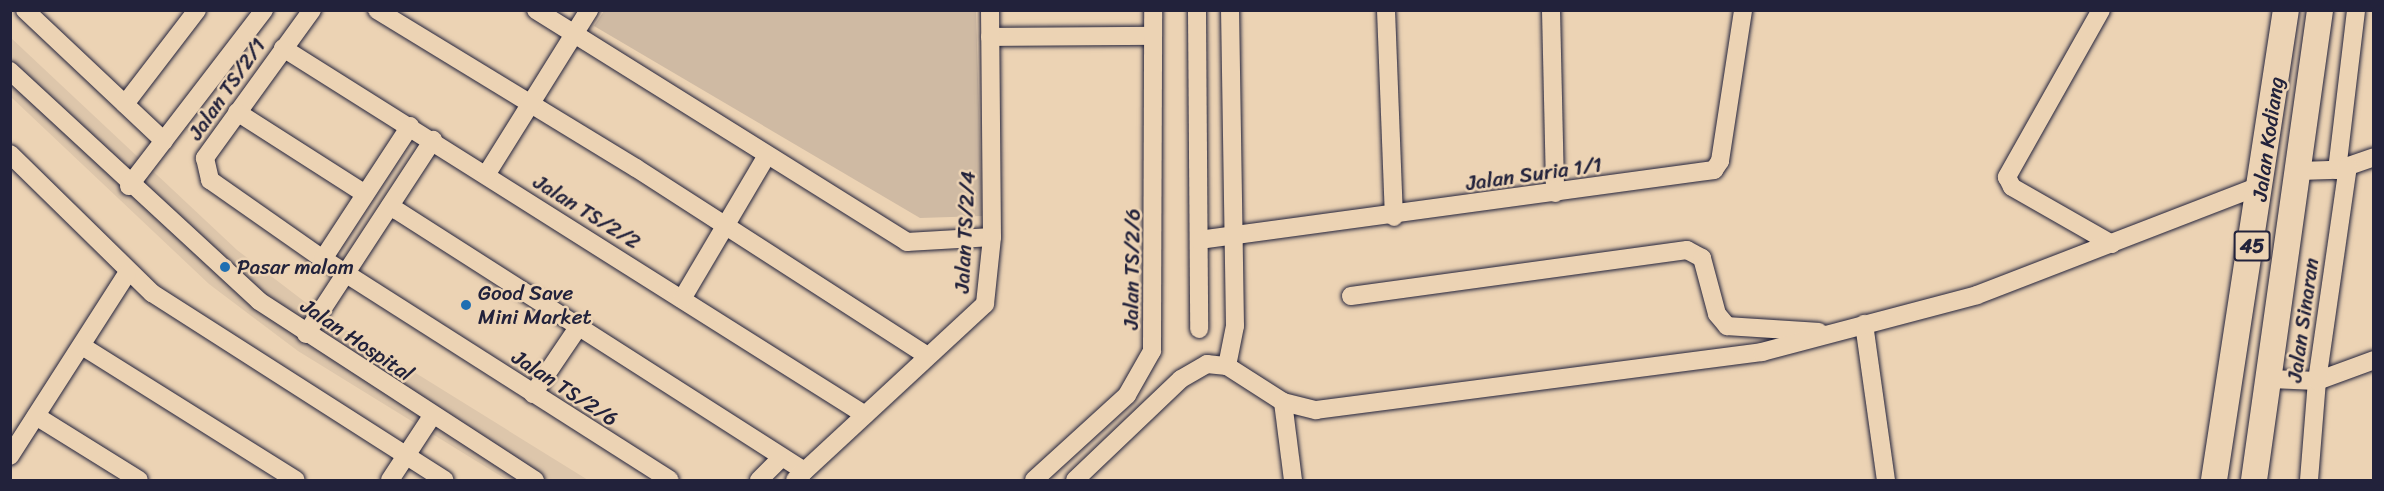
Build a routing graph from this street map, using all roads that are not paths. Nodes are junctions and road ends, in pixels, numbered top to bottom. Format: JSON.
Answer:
{"nodes":[{"id":1,"x":25,"y":10,"type":"edge"},
{"id":2,"x":264,"y":10,"type":"edge"},
{"id":3,"x":312,"y":10,"type":"edge"},
{"id":4,"x":377,"y":10,"type":"edge"},
{"id":5,"x":536,"y":10,"type":"edge"},
{"id":6,"x":589,"y":10,"type":"edge"},
{"id":7,"x":990,"y":10,"type":"edge"},
{"id":8,"x":1153,"y":10,"type":"edge"},
{"id":9,"x":1197,"y":10,"type":"edge"},
{"id":10,"x":1230,"y":10,"type":"edge"},
{"id":11,"x":1386,"y":10,"type":"edge"},
{"id":12,"x":1551,"y":10,"type":"edge"},
{"id":13,"x":1743,"y":10,"type":"edge"},
{"id":14,"x":2101,"y":10,"type":"edge"},
{"id":15,"x":2286,"y":10,"type":"edge"},
{"id":16,"x":2319,"y":10,"type":"edge"},
{"id":17,"x":2356,"y":10,"type":"edge"},
{"id":18,"x":190,"y":13,"type":"edge"},
{"id":19,"x":573,"y":33,"type":"junction"},
{"id":20,"x":1153,"y":36,"type":"junction"},
{"id":21,"x":990,"y":37,"type":"junction"},
{"id":22,"x":283,"y":48,"type":"junction"},
{"id":23,"x":10,"y":71,"type":"edge"},
{"id":24,"x":124,"y":104,"type":"junction"},
{"id":25,"x":528,"y":105,"type":"junction"},
{"id":26,"x":237,"y":112,"type":"junction"},
{"id":27,"x":410,"y":126,"type":"junction"},
{"id":28,"x":433,"y":140,"type":"junction"},
{"id":29,"x":164,"y":141,"type":"junction"},
{"id":30,"x":10,"y":154,"type":"edge"},
{"id":31,"x":767,"y":155,"type":"junction"},
{"id":32,"x":2373,"y":157,"type":"edge"},
{"id":33,"x":2342,"y":168,"type":"junction"},
{"id":34,"x":2299,"y":171,"type":"junction"},
{"id":35,"x":486,"y":175,"type":"junction"},
{"id":36,"x":2262,"y":185,"type":"junction"},
{"id":37,"x":129,"y":186,"type":"junction"},
{"id":38,"x":1555,"y":193,"type":"junction"},
{"id":39,"x":365,"y":194,"type":"junction"},
{"id":40,"x":390,"y":206,"type":"junction"},
{"id":41,"x":1394,"y":217,"type":"junction"},
{"id":42,"x":724,"y":228,"type":"junction"},
{"id":43,"x":992,"y":237,"type":"junction"},
{"id":44,"x":1231,"y":238,"type":"junction"},
{"id":45,"x":1199,"y":240,"type":"junction"},
{"id":46,"x":2112,"y":244,"type":"junction"},
{"id":47,"x":323,"y":260,"type":"junction"},
{"id":48,"x":127,"y":274,"type":"junction"},
{"id":49,"x":345,"y":274,"type":"junction"},
{"id":50,"x":1351,"y":296,"type":"dead end"},
{"id":51,"x":682,"y":299,"type":"junction"},
{"id":52,"x":1864,"y":324,"type":"junction"},
{"id":53,"x":577,"y":329,"type":"junction"},
{"id":54,"x":1199,"y":329,"type":"dead end"},
{"id":55,"x":1830,"y":332,"type":"junction"},
{"id":56,"x":306,"y":334,"type":"junction"},
{"id":57,"x":82,"y":346,"type":"junction"},
{"id":58,"x":928,"y":356,"type":"junction"},
{"id":59,"x":2373,"y":360,"type":"edge"},
{"id":60,"x":1227,"y":366,"type":"junction"},
{"id":61,"x":2271,"y":379,"type":"junction"},
{"id":62,"x":2317,"y":381,"type":"junction"},
{"id":63,"x":533,"y":394,"type":"junction"},
{"id":64,"x":1283,"y":402,"type":"junction"},
{"id":65,"x":865,"y":415,"type":"junction"},
{"id":66,"x":36,"y":416,"type":"junction"},
{"id":67,"x":432,"y":417,"type":"junction"},
{"id":68,"x":407,"y":455,"type":"junction"},
{"id":69,"x":10,"y":456,"type":"edge"},
{"id":70,"x":781,"y":458,"type":"junction"},
{"id":71,"x":800,"y":476,"type":"edge"},
{"id":72,"x":139,"y":480,"type":"edge"},
{"id":73,"x":296,"y":480,"type":"edge"},
{"id":74,"x":390,"y":480,"type":"edge"},
{"id":75,"x":444,"y":480,"type":"edge"},
{"id":76,"x":535,"y":480,"type":"edge"},
{"id":77,"x":670,"y":480,"type":"edge"},
{"id":78,"x":759,"y":480,"type":"edge"},
{"id":79,"x":1034,"y":480,"type":"edge"},
{"id":80,"x":1075,"y":480,"type":"edge"},
{"id":81,"x":1293,"y":480,"type":"edge"},
{"id":82,"x":1886,"y":480,"type":"edge"},
{"id":83,"x":2214,"y":480,"type":"edge"},
{"id":84,"x":2254,"y":480,"type":"edge"},
{"id":85,"x":2309,"y":480,"type":"edge"}],
"edges":[{"from":1,"to":24,"type":"street"},
{"from":2,"to":29,"type":"street"},
{"from":3,"to":22,"type":"street","name":"Jalan TS/2/1"},
{"from":4,"to":25,"type":"street"},
{"from":5,"to":19,"type":"street"},
{"from":6,"to":19,"type":"street"},
{"from":7,"to":21,"type":"street","name":"Jalan TS/2/4"},
{"from":8,"to":20,"type":"street","name":"Jalan TS/2/6"},
{"from":9,"to":45,"type":"street"},
{"from":10,"to":44,"type":"street"},
{"from":11,"to":41,"type":"street"},
{"from":12,"to":38,"type":"street"},
{"from":13,"to":38,"type":"street","name":"Jalan Suria 1/1"},
{"from":14,"to":46,"type":"street"},
{"from":15,"to":36,"type":"highway","name":"Jalan Kodiang","number":"45"},
{"from":16,"to":34,"type":"highway","name":"Jalan Kodiang","number":"45"},
{"from":17,"to":33,"type":"street","name":"Jalan Sinaran"},
{"from":18,"to":24,"type":"street"},
{"from":19,"to":25,"type":"street"},
{"from":19,"to":31,"type":"street"},
{"from":20,"to":21,"type":"street"},
{"from":20,"to":79,"type":"street","name":"Jalan TS/2/6"},
{"from":21,"to":43,"type":"street","name":"Jalan TS/2/4"},
{"from":22,"to":26,"type":"street","name":"Jalan TS/2/1"},
{"from":22,"to":27,"type":"street","name":"Jalan TS/2/2"},
{"from":23,"to":37,"type":"street","name":"Jalan Hospital"},
{"from":24,"to":29,"type":"street"},
{"from":25,"to":35,"type":"street"},
{"from":25,"to":42,"type":"street"},
{"from":26,"to":39,"type":"street"},
{"from":26,"to":47,"type":"street","name":"Jalan TS/2/1"},
{"from":27,"to":28,"type":"street","name":"Jalan TS/2/2"},
{"from":27,"to":39,"type":"street"},
{"from":28,"to":35,"type":"street","name":"Jalan TS/2/2"},
{"from":28,"to":40,"type":"street"},
{"from":29,"to":37,"type":"street"},
{"from":30,"to":48,"type":"street"},
{"from":31,"to":42,"type":"street"},
{"from":31,"to":43,"type":"street"},
{"from":32,"to":33,"type":"street"},
{"from":33,"to":34,"type":"street"},
{"from":33,"to":62,"type":"street","name":"Jalan Sinaran"},
{"from":34,"to":61,"type":"highway","name":"Jalan Kodiang","number":"45"},
{"from":35,"to":51,"type":"street","name":"Jalan TS/2/2"},
{"from":36,"to":46,"type":"street"},
{"from":36,"to":83,"type":"highway","name":"Jalan Kodiang","number":"45"},
{"from":37,"to":56,"type":"street","name":"Jalan Hospital"},
{"from":38,"to":41,"type":"street","name":"Jalan Suria 1/1"},
{"from":39,"to":47,"type":"street"},
{"from":40,"to":49,"type":"street"},
{"from":40,"to":53,"type":"street"},
{"from":41,"to":44,"type":"street","name":"Jalan Suria 1/1"},
{"from":42,"to":51,"type":"street"},
{"from":42,"to":58,"type":"street"},
{"from":43,"to":58,"type":"street","name":"Jalan TS/2/4"},
{"from":44,"to":45,"type":"street","name":"Jalan Suria 1/1"},
{"from":44,"to":60,"type":"street"},
{"from":45,"to":54,"type":"street"},
{"from":46,"to":52,"type":"street"},
{"from":47,"to":49,"type":"street","name":"Jalan TS/2/1"},
{"from":48,"to":57,"type":"street"},
{"from":48,"to":68,"type":"street"},
{"from":49,"to":56,"type":"street"},
{"from":49,"to":63,"type":"street","name":"Jalan TS/2/6"},
{"from":50,"to":55,"type":"street"},
{"from":51,"to":65,"type":"street","name":"Jalan TS/2/2"},
{"from":52,"to":55,"type":"street"},
{"from":52,"to":82,"type":"street"},
{"from":53,"to":63,"type":"street"},
{"from":53,"to":70,"type":"street"},
{"from":55,"to":64,"type":"street"},
{"from":56,"to":67,"type":"street","name":"Jalan Hospital"},
{"from":57,"to":66,"type":"street"},
{"from":57,"to":73,"type":"street"},
{"from":58,"to":65,"type":"street","name":"Jalan TS/2/4"},
{"from":59,"to":62,"type":"street"},
{"from":60,"to":64,"type":"street"},
{"from":60,"to":80,"type":"street"},
{"from":61,"to":62,"type":"street"},
{"from":61,"to":84,"type":"highway","name":"Jalan Kodiang","number":"45"},
{"from":62,"to":85,"type":"street","name":"Jalan Sinaran"},
{"from":63,"to":77,"type":"street","name":"Jalan TS/2/6"},
{"from":64,"to":81,"type":"street"},
{"from":65,"to":71,"type":"street","name":"Jalan TS/2/4"},
{"from":66,"to":69,"type":"street"},
{"from":66,"to":72,"type":"street"},
{"from":67,"to":68,"type":"street"},
{"from":67,"to":76,"type":"street","name":"Jalan Hospital"},
{"from":68,"to":74,"type":"street"},
{"from":68,"to":75,"type":"street"},
{"from":70,"to":71,"type":"street"},
{"from":70,"to":78,"type":"street"}]}
